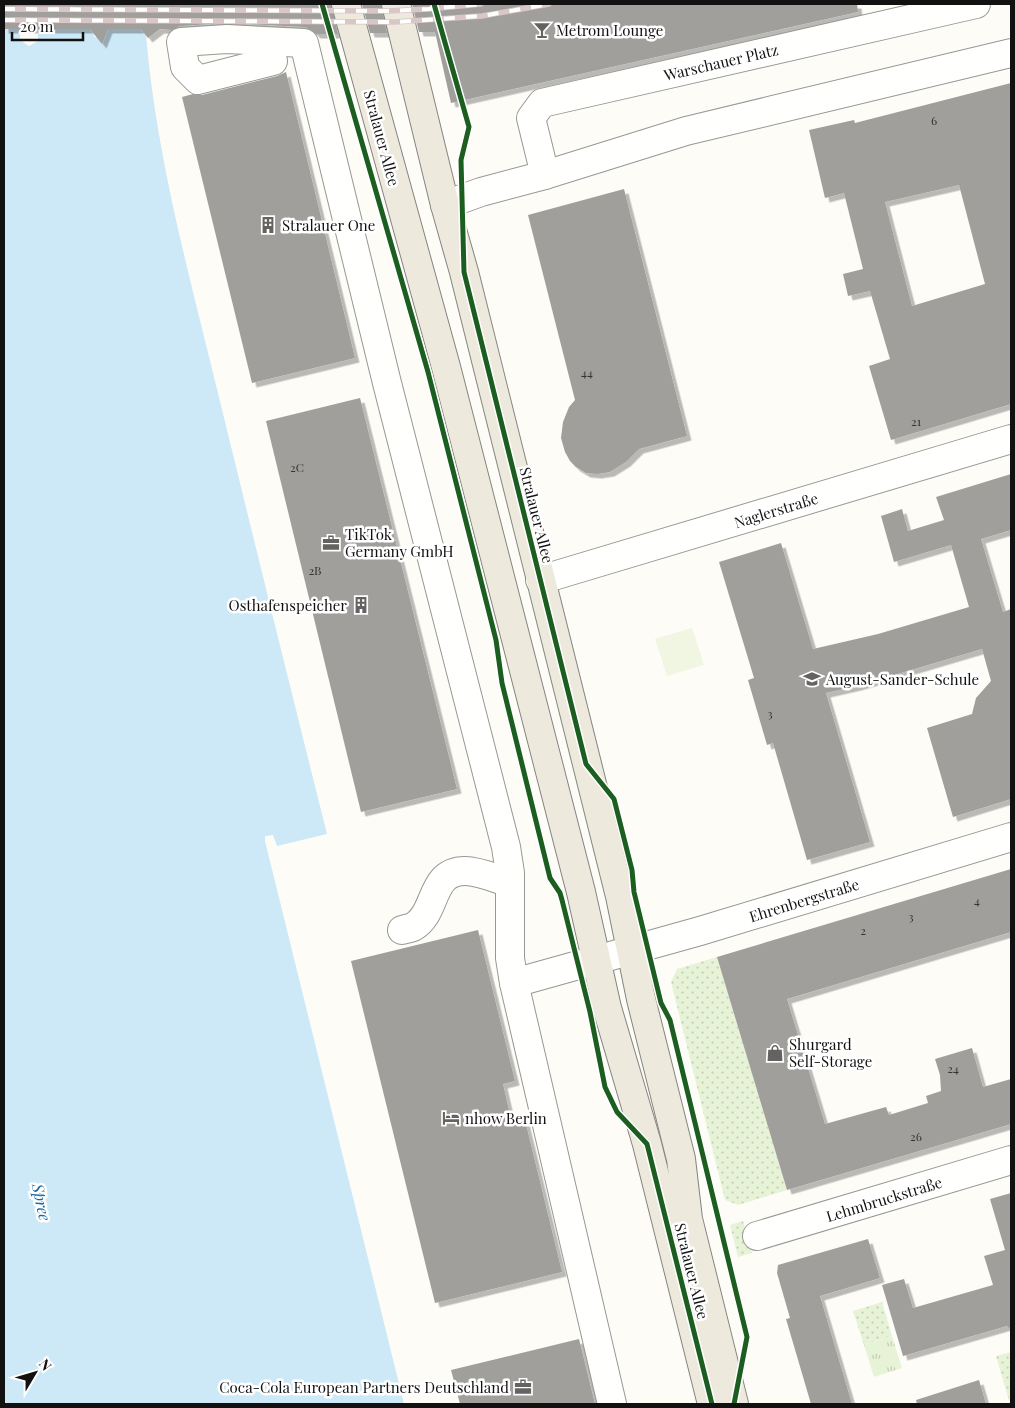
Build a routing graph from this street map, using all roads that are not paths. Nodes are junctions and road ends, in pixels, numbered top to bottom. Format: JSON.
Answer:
{"nodes":[{"id":1,"x":346,"y":4,"type":"edge"},
{"id":2,"x":396,"y":4,"type":"edge"},
{"id":3,"x":976,"y":4,"type":"edge"},
{"id":4,"x":1011,"y":54,"type":"edge"},
{"id":5,"x":272,"y":61,"type":"dead end"},
{"id":6,"x":545,"y":175,"type":"junction"},
{"id":7,"x":445,"y":205,"type":"junction"},
{"id":8,"x":1011,"y":439,"type":"edge"},
{"id":9,"x":540,"y":580,"type":"junction"},
{"id":10,"x":1011,"y":837,"type":"edge"},
{"id":11,"x":510,"y":883,"type":"junction"},
{"id":12,"x":402,"y":930,"type":"dead end"},
{"id":13,"x":632,"y":950,"type":"junction"},
{"id":14,"x":596,"y":961,"type":"junction"},
{"id":15,"x":514,"y":983,"type":"junction"},
{"id":16,"x":1011,"y":1160,"type":"edge"},
{"id":17,"x":757,"y":1236,"type":"dead end"},
{"id":18,"x":612,"y":1404,"type":"edge"},
{"id":19,"x":712,"y":1404,"type":"edge"},
{"id":20,"x":734,"y":1404,"type":"edge"}],
"edges":[{"from":1,"to":14,"type":"main road","name":"Stralauer Allee"},
{"from":2,"to":7,"type":"main road","name":"Stralauer Allee"},
{"from":3,"to":6,"type":"street","name":"Warschauer Platz"},
{"from":4,"to":6,"type":"street"},
{"from":5,"to":11,"type":"street"},
{"from":6,"to":7,"type":"street"},
{"from":7,"to":9,"type":"main road","name":"Stralauer Allee"},
{"from":8,"to":9,"type":"street","name":"Naglerstraße"},
{"from":9,"to":13,"type":"main road","name":"Stralauer Allee"},
{"from":10,"to":13,"type":"street","name":"Ehrenbergstraße"},
{"from":11,"to":12,"type":"street"},
{"from":11,"to":15,"type":"street"},
{"from":13,"to":14,"type":"street","name":"Ehrenbergstraße"},
{"from":13,"to":20,"type":"main road","name":"Stralauer Allee"},
{"from":14,"to":15,"type":"street","name":"Ehrenbergstraße"},
{"from":14,"to":19,"type":"main road","name":"Stralauer Allee"},
{"from":15,"to":18,"type":"street"},
{"from":16,"to":17,"type":"street","name":"Lehmbruckstraße"}]}
